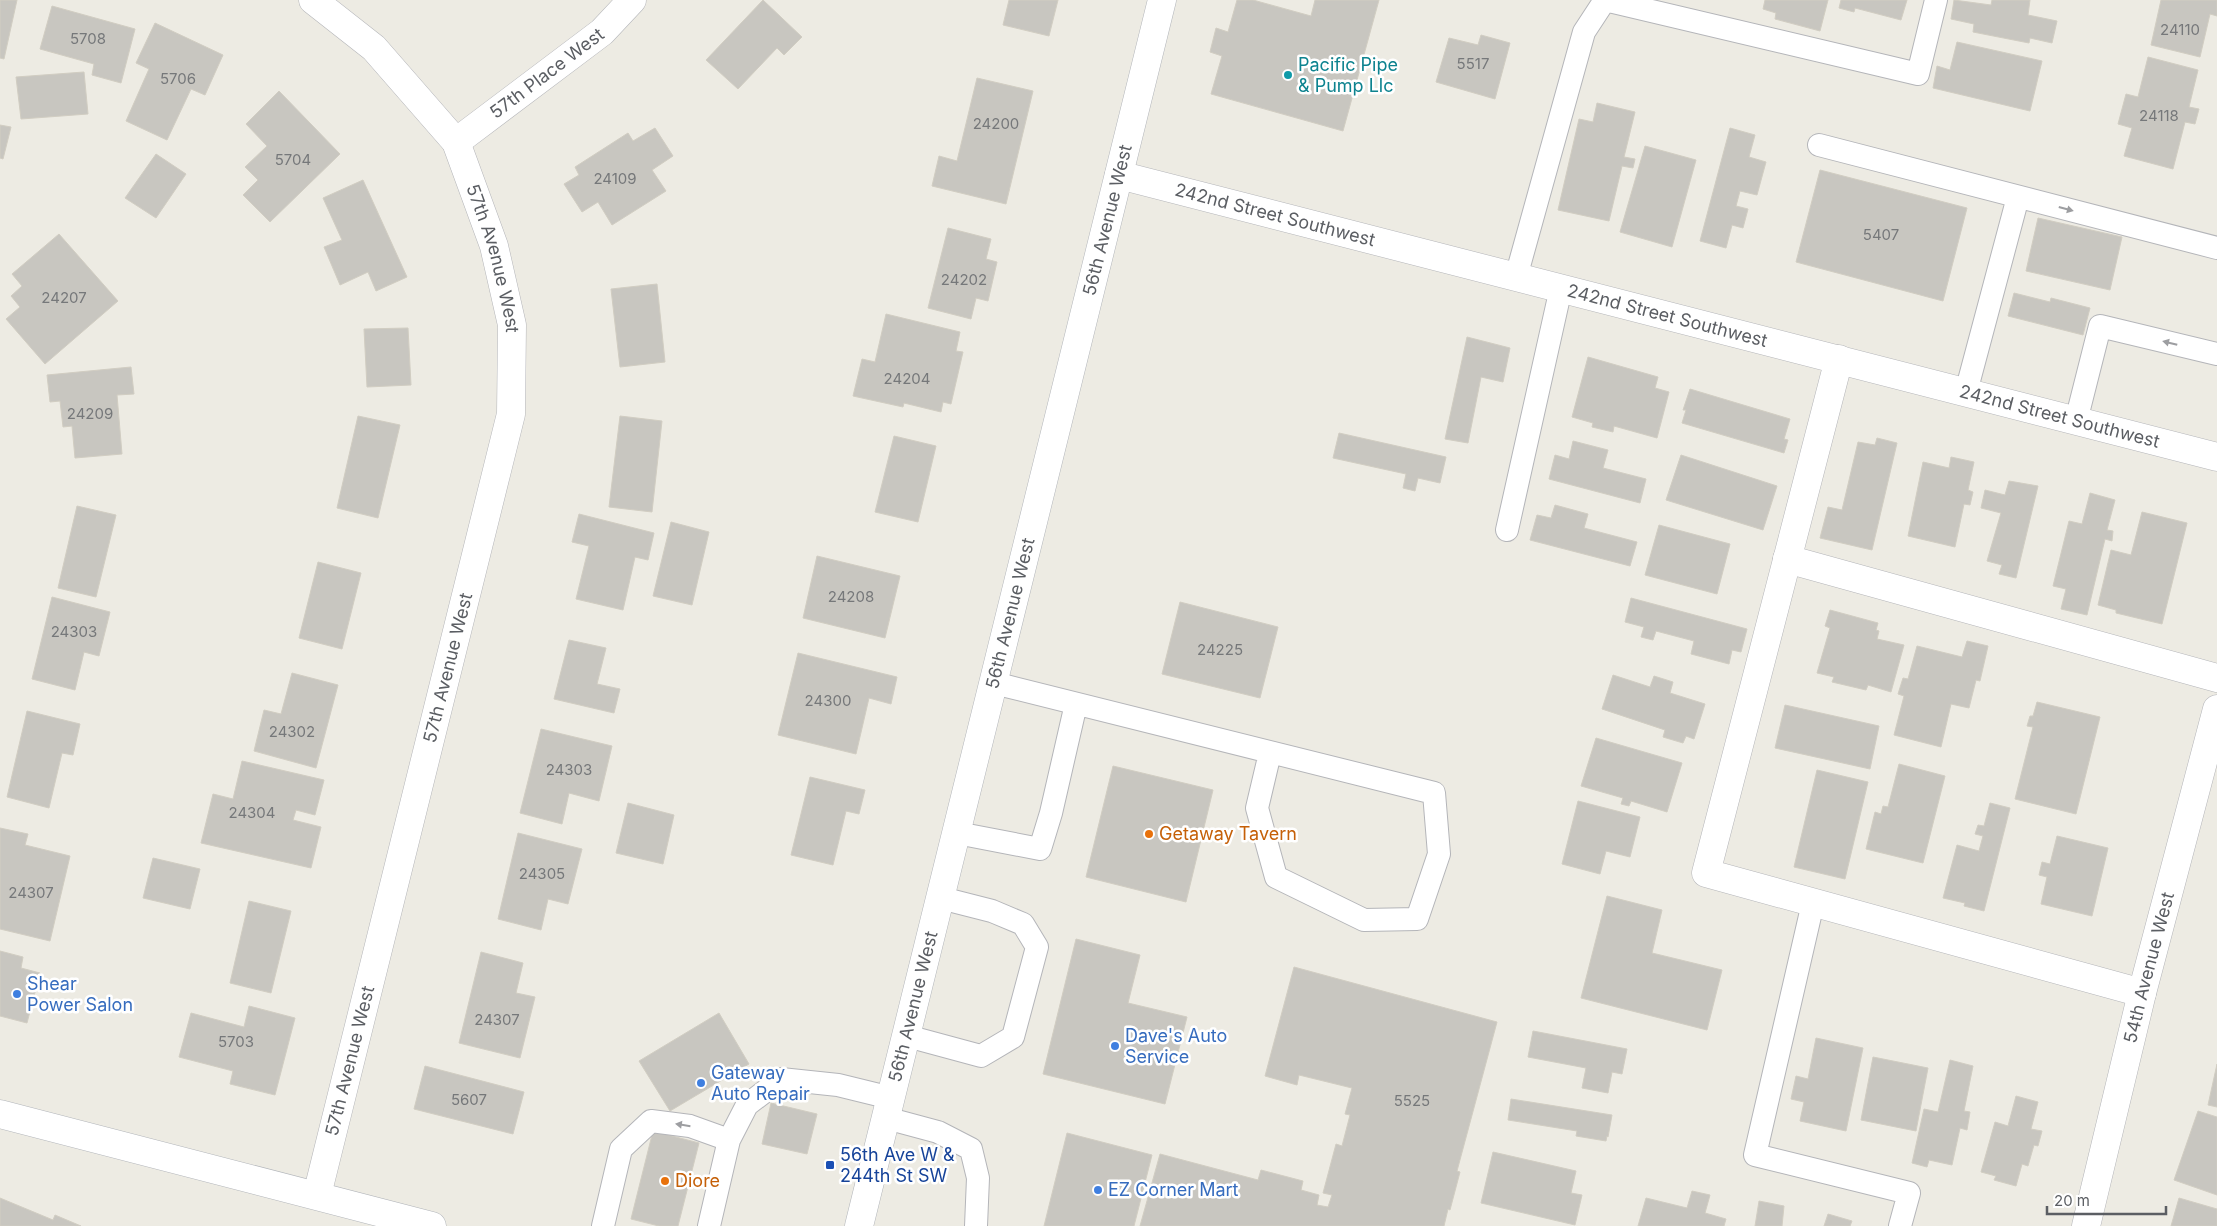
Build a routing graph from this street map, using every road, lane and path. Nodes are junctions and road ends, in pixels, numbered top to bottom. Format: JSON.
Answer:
{"nodes":[{"id":1,"x":313,"y":0,"type":"edge"},
{"id":2,"x":632,"y":0,"type":"edge"},
{"id":3,"x":1162,"y":0,"type":"edge"},
{"id":4,"x":1605,"y":0,"type":"edge"},
{"id":5,"x":1936,"y":0,"type":"edge"},
{"id":6,"x":456,"y":142,"type":"junction"},
{"id":7,"x":1818,"y":145,"type":"dead end"},
{"id":8,"x":1119,"y":175,"type":"junction"},
{"id":9,"x":2018,"y":197,"type":"junction"},
{"id":10,"x":2217,"y":248,"type":"edge"},
{"id":11,"x":1516,"y":277,"type":"junction"},
{"id":12,"x":1561,"y":288,"type":"junction"},
{"id":13,"x":2217,"y":354,"type":"edge"},
{"id":14,"x":1839,"y":359,"type":"junction"},
{"id":15,"x":1966,"y":392,"type":"junction"},
{"id":16,"x":2076,"y":421,"type":"junction"},
{"id":17,"x":2217,"y":457,"type":"edge"},
{"id":18,"x":1507,"y":530,"type":"dead end"},
{"id":19,"x":1787,"y":559,"type":"junction"},
{"id":20,"x":2217,"y":678,"type":"edge"},
{"id":21,"x":994,"y":683,"type":"junction"},
{"id":22,"x":1076,"y":704,"type":"junction"},
{"id":23,"x":2217,"y":709,"type":"edge"},
{"id":24,"x":1270,"y":753,"type":"junction"},
{"id":25,"x":957,"y":833,"type":"junction"},
{"id":26,"x":941,"y":898,"type":"junction"},
{"id":27,"x":1813,"y":902,"type":"junction"},
{"id":28,"x":2142,"y":993,"type":"junction"},
{"id":29,"x":907,"y":1036,"type":"junction"},
{"id":30,"x":889,"y":1108,"type":"junction"},
{"id":31,"x":0,"y":1114,"type":"edge"},
{"id":32,"x":729,"y":1140,"type":"junction"},
{"id":33,"x":317,"y":1195,"type":"junction"},
{"id":34,"x":432,"y":1226,"type":"edge"},
{"id":35,"x":603,"y":1226,"type":"edge"},
{"id":36,"x":709,"y":1226,"type":"edge"},
{"id":37,"x":860,"y":1226,"type":"edge"},
{"id":38,"x":976,"y":1226,"type":"edge"},
{"id":39,"x":1900,"y":1226,"type":"edge"},
{"id":40,"x":2086,"y":1226,"type":"edge"}],
"edges":[{"from":1,"to":6,"type":"street"},
{"from":2,"to":6,"type":"street","name":"57th Place West"},
{"from":3,"to":8,"type":"street","name":"56th Avenue West"},
{"from":4,"to":5,"type":"lane"},
{"from":4,"to":11,"type":"lane"},
{"from":6,"to":33,"type":"street","name":"57th Avenue West"},
{"from":7,"to":9,"type":"lane"},
{"from":8,"to":11,"type":"street","name":"242nd Street Southwest"},
{"from":8,"to":21,"type":"street","name":"56th Avenue West"},
{"from":9,"to":10,"type":"lane","one_way":true},
{"from":9,"to":15,"type":"lane"},
{"from":11,"to":12,"type":"street","name":"242nd Street Southwest"},
{"from":12,"to":14,"type":"street","name":"242nd Street Southwest"},
{"from":12,"to":18,"type":"lane"},
{"from":13,"to":16,"type":"lane","one_way":true},
{"from":14,"to":15,"type":"street","name":"242nd Street Southwest"},
{"from":14,"to":19,"type":"street"},
{"from":15,"to":16,"type":"street","name":"242nd Street Southwest"},
{"from":16,"to":17,"type":"street","name":"242nd Street Southwest"},
{"from":19,"to":20,"type":"street"},
{"from":19,"to":27,"type":"street"},
{"from":21,"to":22,"type":"lane"},
{"from":21,"to":25,"type":"street","name":"56th Avenue West"},
{"from":22,"to":24,"type":"lane"},
{"from":22,"to":25,"type":"lane"},
{"from":23,"to":28,"type":"street","name":"54th Avenue West"},
{"from":24,"to":24,"type":"lane"},
{"from":25,"to":26,"type":"street","name":"56th Avenue West"},
{"from":26,"to":29,"type":"street","name":"56th Avenue West"},
{"from":26,"to":29,"type":"lane"},
{"from":27,"to":28,"type":"street"},
{"from":27,"to":39,"type":"lane"},
{"from":28,"to":40,"type":"street","name":"54th Avenue West"},
{"from":29,"to":30,"type":"street","name":"56th Avenue West"},
{"from":30,"to":32,"type":"lane"},
{"from":30,"to":37,"type":"street","name":"56th Avenue West"},
{"from":30,"to":38,"type":"lane"},
{"from":31,"to":33,"type":"street"},
{"from":32,"to":35,"type":"lane","one_way":true},
{"from":32,"to":36,"type":"lane"},
{"from":33,"to":34,"type":"street"}]}
